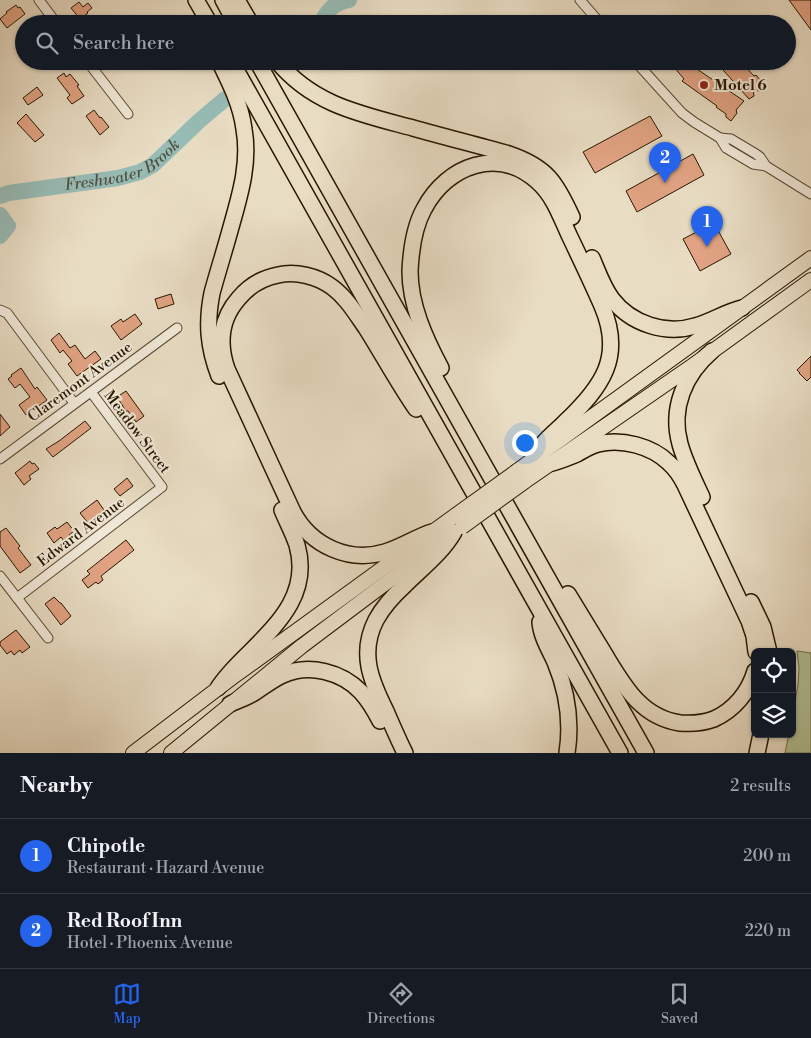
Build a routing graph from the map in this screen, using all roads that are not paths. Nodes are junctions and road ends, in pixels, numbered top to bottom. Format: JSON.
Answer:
{"nodes":[{"id":1,"x":39,"y":0,"type":"edge"},
{"id":2,"x":196,"y":0,"type":"edge"},
{"id":3,"x":223,"y":0,"type":"edge"},
{"id":4,"x":237,"y":0,"type":"edge"},
{"id":5,"x":580,"y":0,"type":"edge"},
{"id":6,"x":51,"y":15,"type":"edge"},
{"id":7,"x":204,"y":15,"type":"edge"},
{"id":8,"x":231,"y":15,"type":"edge"},
{"id":9,"x":246,"y":15,"type":"edge"},
{"id":10,"x":593,"y":15,"type":"edge"},
{"id":11,"x":94,"y":70,"type":"edge"},
{"id":12,"x":223,"y":70,"type":"edge"},
{"id":13,"x":236,"y":70,"type":"edge"},
{"id":14,"x":262,"y":70,"type":"edge"},
{"id":15,"x":286,"y":70,"type":"edge"},
{"id":16,"x":643,"y":70,"type":"edge"},
{"id":17,"x":128,"y":114,"type":"dead end"},
{"id":18,"x":811,"y":194,"type":"edge"},
{"id":19,"x":811,"y":258,"type":"edge"},
{"id":20,"x":811,"y":280,"type":"edge"},
{"id":21,"x":742,"y":308,"type":"junction"},
{"id":22,"x":0,"y":310,"type":"edge"},
{"id":23,"x":177,"y":328,"type":"dead end"},
{"id":24,"x":712,"y":351,"type":"junction"},
{"id":25,"x":90,"y":392,"type":"junction"},
{"id":26,"x":74,"y":404,"type":"junction"},
{"id":27,"x":457,"y":416,"type":"junction"},
{"id":28,"x":445,"y":442,"type":"junction"},
{"id":29,"x":0,"y":459,"type":"edge"},
{"id":30,"x":532,"y":460,"type":"junction"},
{"id":31,"x":548,"y":464,"type":"junction"},
{"id":32,"x":520,"y":476,"type":"junction"},
{"id":33,"x":162,"y":487,"type":"joint"},
{"id":34,"x":457,"y":525,"type":"junction"},
{"id":35,"x":432,"y":532,"type":"junction"},
{"id":36,"x":530,"y":545,"type":"junction"},
{"id":37,"x":0,"y":576,"type":"edge"},
{"id":38,"x":17,"y":598,"type":"junction"},
{"id":39,"x":540,"y":610,"type":"junction"},
{"id":40,"x":48,"y":638,"type":"dead end"},
{"id":41,"x":756,"y":648,"type":"edge"},
{"id":42,"x":768,"y":648,"type":"edge"},
{"id":43,"x":751,"y":682,"type":"edge"},
{"id":44,"x":218,"y":688,"type":"junction"},
{"id":45,"x":230,"y":704,"type":"junction"},
{"id":46,"x":191,"y":736,"type":"junction"},
{"id":47,"x":760,"y":738,"type":"edge"},
{"id":48,"x":150,"y":739,"type":"junction"},
{"id":49,"x":122,"y":753,"type":"edge"},
{"id":50,"x":133,"y":753,"type":"edge"},
{"id":51,"x":171,"y":753,"type":"edge"},
{"id":52,"x":180,"y":753,"type":"edge"},
{"id":53,"x":394,"y":753,"type":"edge"},
{"id":54,"x":405,"y":753,"type":"edge"},
{"id":55,"x":567,"y":753,"type":"edge"},
{"id":56,"x":620,"y":753,"type":"edge"},
{"id":57,"x":646,"y":753,"type":"edge"},
{"id":58,"x":758,"y":753,"type":"edge"}],
"edges":[{"from":1,"to":6,"type":"street"},
{"from":2,"to":7,"type":"highway"},
{"from":3,"to":8,"type":"highway"},
{"from":4,"to":9,"type":"highway"},
{"from":5,"to":10,"type":"street"},
{"from":11,"to":17,"type":"street"},
{"from":12,"to":44,"type":"highway"},
{"from":13,"to":28,"type":"highway"},
{"from":14,"to":27,"type":"highway"},
{"from":15,"to":21,"type":"highway"},
{"from":16,"to":18,"type":"street"},
{"from":19,"to":21,"type":"main road"},
{"from":20,"to":24,"type":"main road"},
{"from":21,"to":30,"type":"main road"},
{"from":22,"to":26,"type":"street"},
{"from":23,"to":25,"type":"street","name":"Claremont Avenue"},
{"from":24,"to":31,"type":"main road"},
{"from":24,"to":42,"type":"highway"},
{"from":25,"to":26,"type":"street","name":"Claremont Avenue"},
{"from":25,"to":33,"type":"street","name":"Meadow Street"},
{"from":26,"to":29,"type":"street","name":"Claremont Avenue"},
{"from":27,"to":30,"type":"highway"},
{"from":27,"to":36,"type":"highway"},
{"from":28,"to":35,"type":"highway"},
{"from":28,"to":39,"type":"highway"},
{"from":30,"to":32,"type":"main road"},
{"from":31,"to":32,"type":"main road"},
{"from":31,"to":41,"type":"highway"},
{"from":32,"to":34,"type":"main road","bridge":true},
{"from":33,"to":38,"type":"street","name":"Edward Avenue"},
{"from":34,"to":35,"type":"main road"},
{"from":34,"to":45,"type":"main road"},
{"from":34,"to":54,"type":"highway"},
{"from":35,"to":44,"type":"main road"},
{"from":36,"to":43,"type":"highway"},
{"from":36,"to":57,"type":"highway"},
{"from":37,"to":38,"type":"street"},
{"from":38,"to":40,"type":"street"},
{"from":39,"to":55,"type":"highway"},
{"from":39,"to":56,"type":"highway"},
{"from":44,"to":48,"type":"main road"},
{"from":45,"to":46,"type":"main road"},
{"from":45,"to":53,"type":"highway"},
{"from":46,"to":51,"type":"main road"},
{"from":46,"to":52,"type":"main road"},
{"from":47,"to":58,"type":"highway"},
{"from":48,"to":49,"type":"main road"},
{"from":48,"to":50,"type":"main road"}]}
